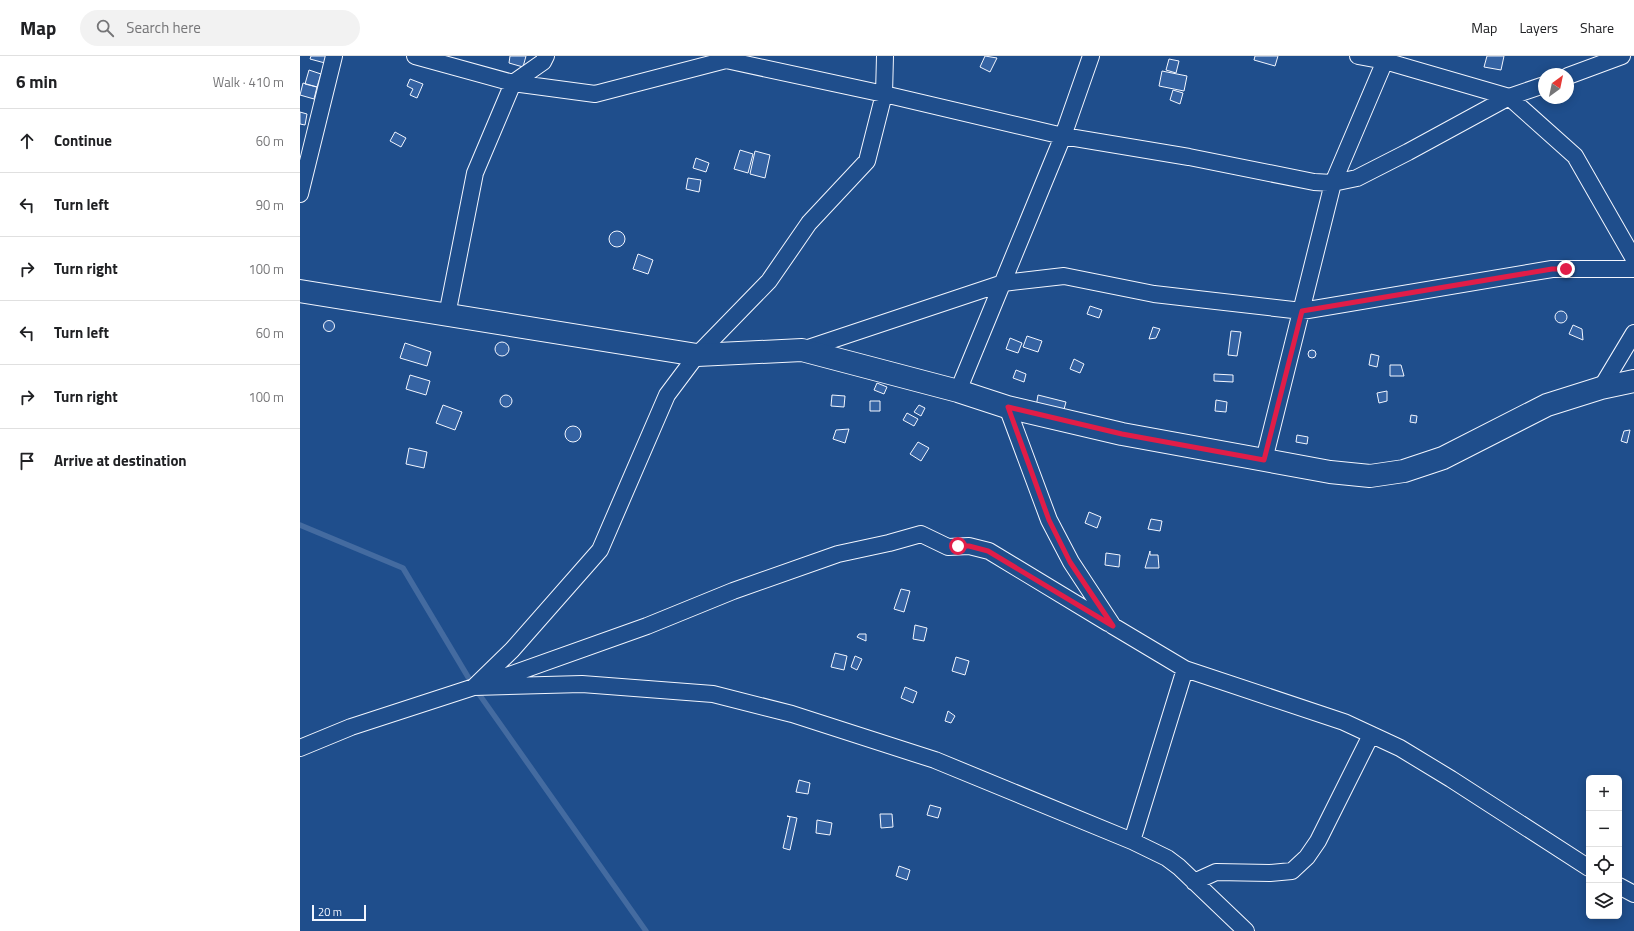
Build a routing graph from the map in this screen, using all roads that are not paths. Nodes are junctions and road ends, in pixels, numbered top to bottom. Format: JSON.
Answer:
{"nodes":[{"id":1,"x":334,"y":56,"type":"edge"},
{"id":2,"x":415,"y":56,"type":"edge"},
{"id":3,"x":546,"y":56,"type":"edge"},
{"id":4,"x":885,"y":56,"type":"edge"},
{"id":5,"x":1091,"y":56,"type":"edge"},
{"id":6,"x":1358,"y":56,"type":"edge"},
{"id":7,"x":1622,"y":56,"type":"edge"},
{"id":8,"x":1386,"y":59,"type":"edge"},
{"id":9,"x":1574,"y":74,"type":"edge"},
{"id":10,"x":513,"y":83,"type":"junction"},
{"id":11,"x":1538,"y":87,"type":"edge"},
{"id":12,"x":884,"y":94,"type":"junction"},
{"id":13,"x":1509,"y":97,"type":"junction"},
{"id":14,"x":1063,"y":136,"type":"junction"},
{"id":15,"x":1334,"y":183,"type":"junction"},
{"id":16,"x":300,"y":194,"type":"edge"},
{"id":17,"x":1634,"y":259,"type":"edge"},
{"id":18,"x":1634,"y":269,"type":"edge"},
{"id":19,"x":1002,"y":283,"type":"junction"},
{"id":20,"x":300,"y":291,"type":"edge"},
{"id":21,"x":1302,"y":311,"type":"junction"},
{"id":22,"x":447,"y":315,"type":"junction"},
{"id":23,"x":1634,"y":333,"type":"edge"},
{"id":24,"x":802,"y":350,"type":"junction"},
{"id":25,"x":697,"y":355,"type":"junction"},
{"id":26,"x":1634,"y":382,"type":"edge"},
{"id":27,"x":1601,"y":388,"type":"junction"},
{"id":28,"x":958,"y":391,"type":"junction"},
{"id":29,"x":1008,"y":407,"type":"junction"},
{"id":30,"x":1264,"y":460,"type":"junction"},
{"id":31,"x":1113,"y":626,"type":"junction"},
{"id":32,"x":1185,"y":669,"type":"junction"},
{"id":33,"x":474,"y":687,"type":"junction"},
{"id":34,"x":1371,"y":735,"type":"junction"},
{"id":35,"x":300,"y":748,"type":"edge"},
{"id":36,"x":1132,"y":841,"type":"junction"},
{"id":37,"x":1586,"y":866,"type":"edge"},
{"id":38,"x":1194,"y":882,"type":"junction"},
{"id":39,"x":1622,"y":888,"type":"edge"},
{"id":40,"x":1634,"y":894,"type":"edge"},
{"id":41,"x":1246,"y":931,"type":"edge"}],
"edges":[{"from":1,"to":16,"type":"street"},
{"from":2,"to":10,"type":"street"},
{"from":3,"to":10,"type":"street"},
{"from":4,"to":12,"type":"street"},
{"from":5,"to":14,"type":"street"},
{"from":6,"to":8,"type":"street"},
{"from":7,"to":9,"type":"street"},
{"from":8,"to":13,"type":"street"},
{"from":8,"to":15,"type":"street"},
{"from":10,"to":12,"type":"street"},
{"from":10,"to":22,"type":"street"},
{"from":11,"to":13,"type":"street"},
{"from":12,"to":14,"type":"street"},
{"from":12,"to":25,"type":"street"},
{"from":13,"to":15,"type":"street"},
{"from":13,"to":17,"type":"street"},
{"from":14,"to":15,"type":"street"},
{"from":14,"to":19,"type":"street"},
{"from":15,"to":21,"type":"street"},
{"from":18,"to":21,"type":"street"},
{"from":19,"to":21,"type":"street"},
{"from":19,"to":24,"type":"street"},
{"from":19,"to":28,"type":"street"},
{"from":20,"to":22,"type":"main road"},
{"from":21,"to":30,"type":"street"},
{"from":22,"to":25,"type":"main road"},
{"from":23,"to":27,"type":"street"},
{"from":24,"to":25,"type":"main road"},
{"from":24,"to":28,"type":"main road"},
{"from":25,"to":33,"type":"street"},
{"from":26,"to":27,"type":"main road"},
{"from":27,"to":30,"type":"main road"},
{"from":28,"to":29,"type":"main road"},
{"from":29,"to":30,"type":"main road"},
{"from":29,"to":31,"type":"street"},
{"from":31,"to":32,"type":"street"},
{"from":31,"to":33,"type":"street"},
{"from":32,"to":34,"type":"street"},
{"from":32,"to":36,"type":"street"},
{"from":33,"to":35,"type":"street"},
{"from":33,"to":36,"type":"street"},
{"from":34,"to":37,"type":"street"},
{"from":34,"to":38,"type":"street"},
{"from":36,"to":38,"type":"street"},
{"from":38,"to":41,"type":"street"},
{"from":39,"to":40,"type":"street"}]}
